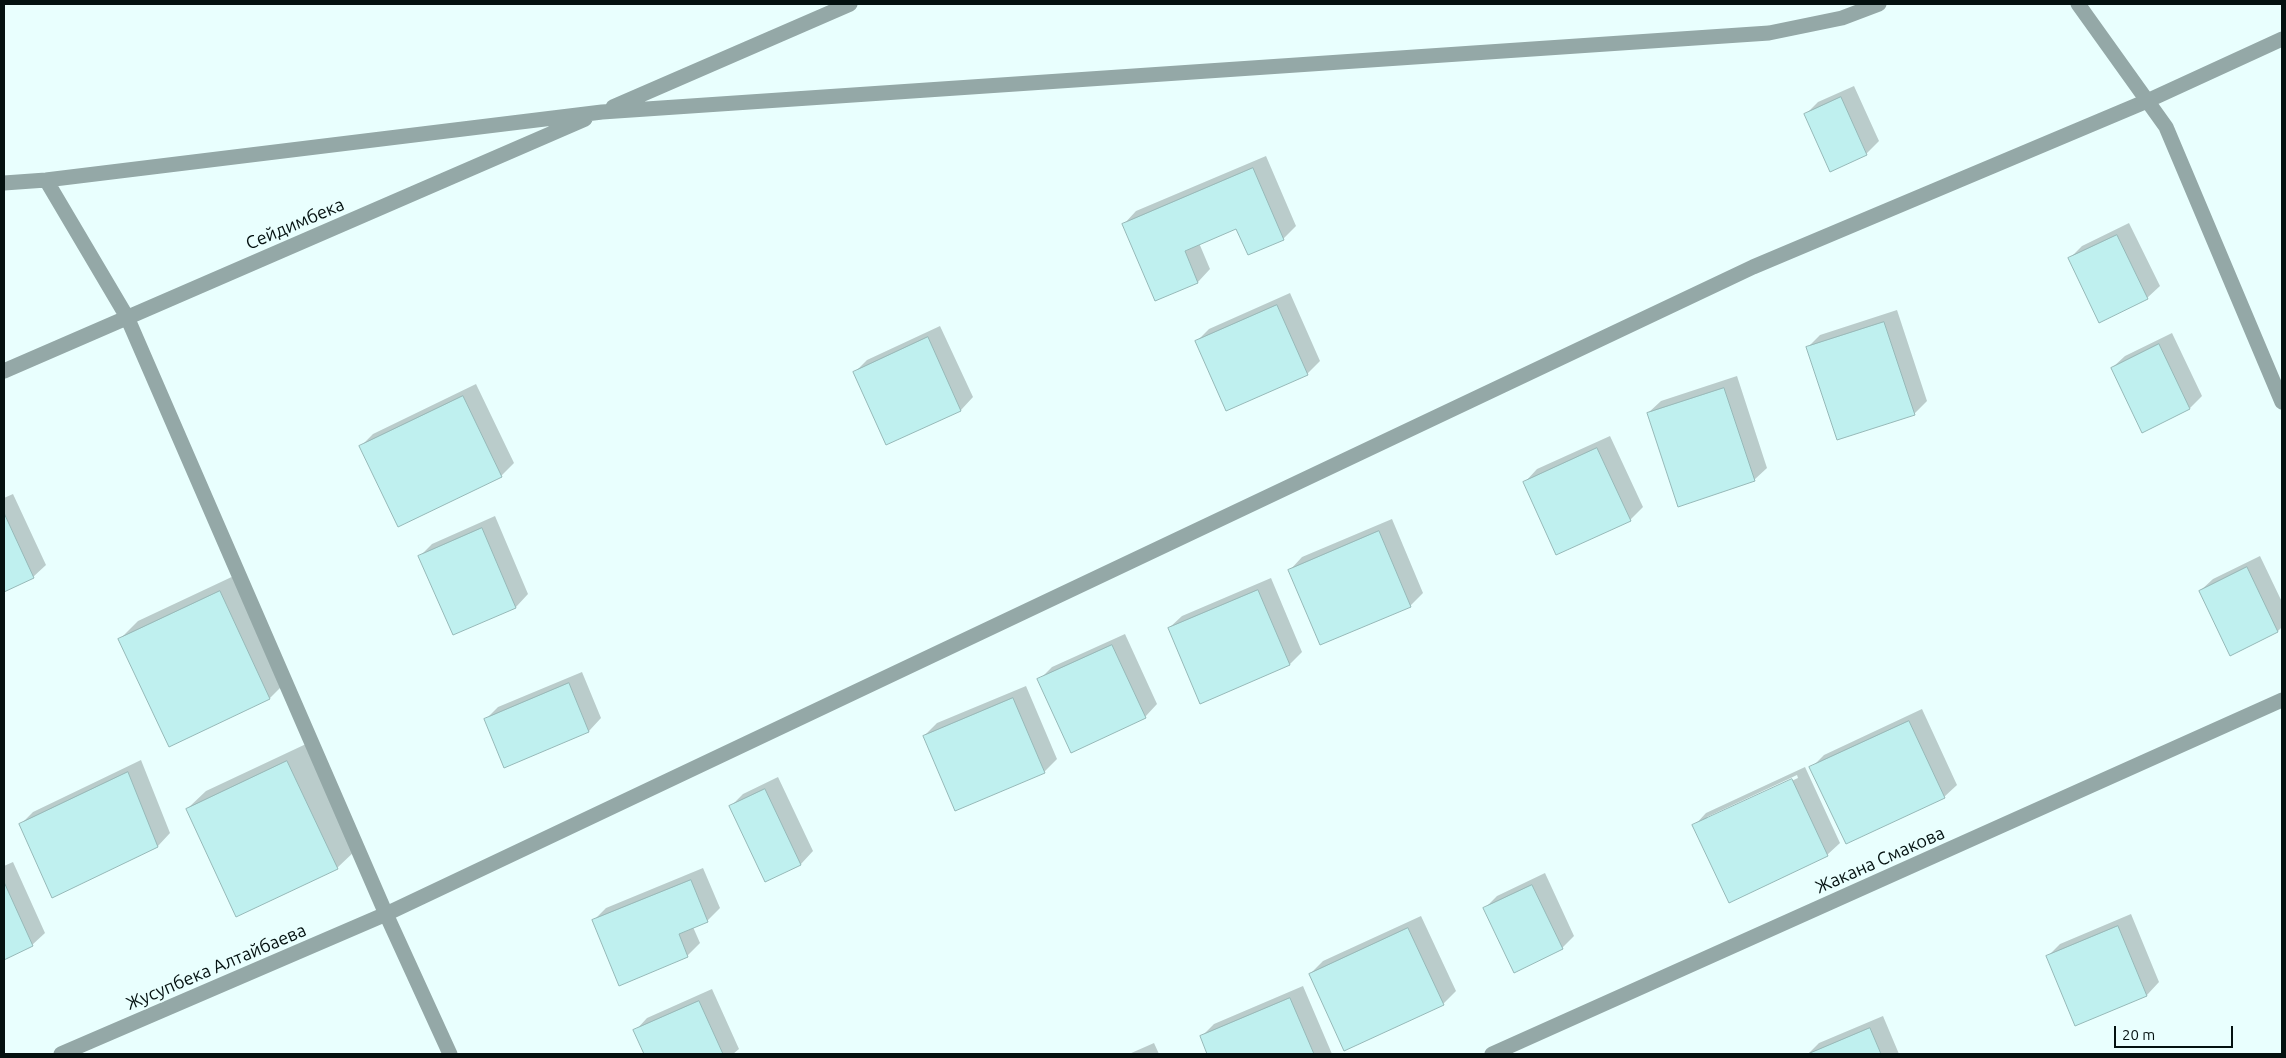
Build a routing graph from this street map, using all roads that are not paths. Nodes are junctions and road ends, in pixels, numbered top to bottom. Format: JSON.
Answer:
{"nodes":[{"id":1,"x":850,"y":4,"type":"edge"},
{"id":2,"x":1879,"y":4,"type":"edge"},
{"id":3,"x":2078,"y":4,"type":"edge"},
{"id":4,"x":2282,"y":39,"type":"edge"},
{"id":5,"x":2147,"y":101,"type":"junction"},
{"id":6,"x":602,"y":112,"type":"junction"},
{"id":7,"x":46,"y":180,"type":"junction"},
{"id":8,"x":4,"y":183,"type":"edge"},
{"id":9,"x":126,"y":317,"type":"junction"},
{"id":10,"x":4,"y":371,"type":"edge"},
{"id":11,"x":2282,"y":402,"type":"edge"},
{"id":12,"x":2282,"y":700,"type":"edge"},
{"id":13,"x":386,"y":914,"type":"junction"},
{"id":14,"x":60,"y":1054,"type":"edge"},
{"id":15,"x":450,"y":1054,"type":"edge"},
{"id":16,"x":1492,"y":1054,"type":"edge"}],
"edges":[{"from":1,"to":6,"type":"street","name":"Сейдимбека"},
{"from":2,"to":6,"type":"street"},
{"from":3,"to":5,"type":"street"},
{"from":4,"to":5,"type":"street","name":"Жусупбека Алтайбаева"},
{"from":5,"to":11,"type":"street"},
{"from":5,"to":13,"type":"street","name":"Жусупбека Алтайбаева"},
{"from":6,"to":7,"type":"street"},
{"from":6,"to":9,"type":"street","name":"Сейдимбека"},
{"from":7,"to":8,"type":"street"},
{"from":7,"to":9,"type":"street"},
{"from":9,"to":10,"type":"street","name":"Сейдимбека"},
{"from":9,"to":13,"type":"street"},
{"from":12,"to":16,"type":"street","name":"Жакана Смакова"},
{"from":13,"to":14,"type":"street","name":"Жусупбека Алтайбаева"},
{"from":13,"to":15,"type":"street"}]}
